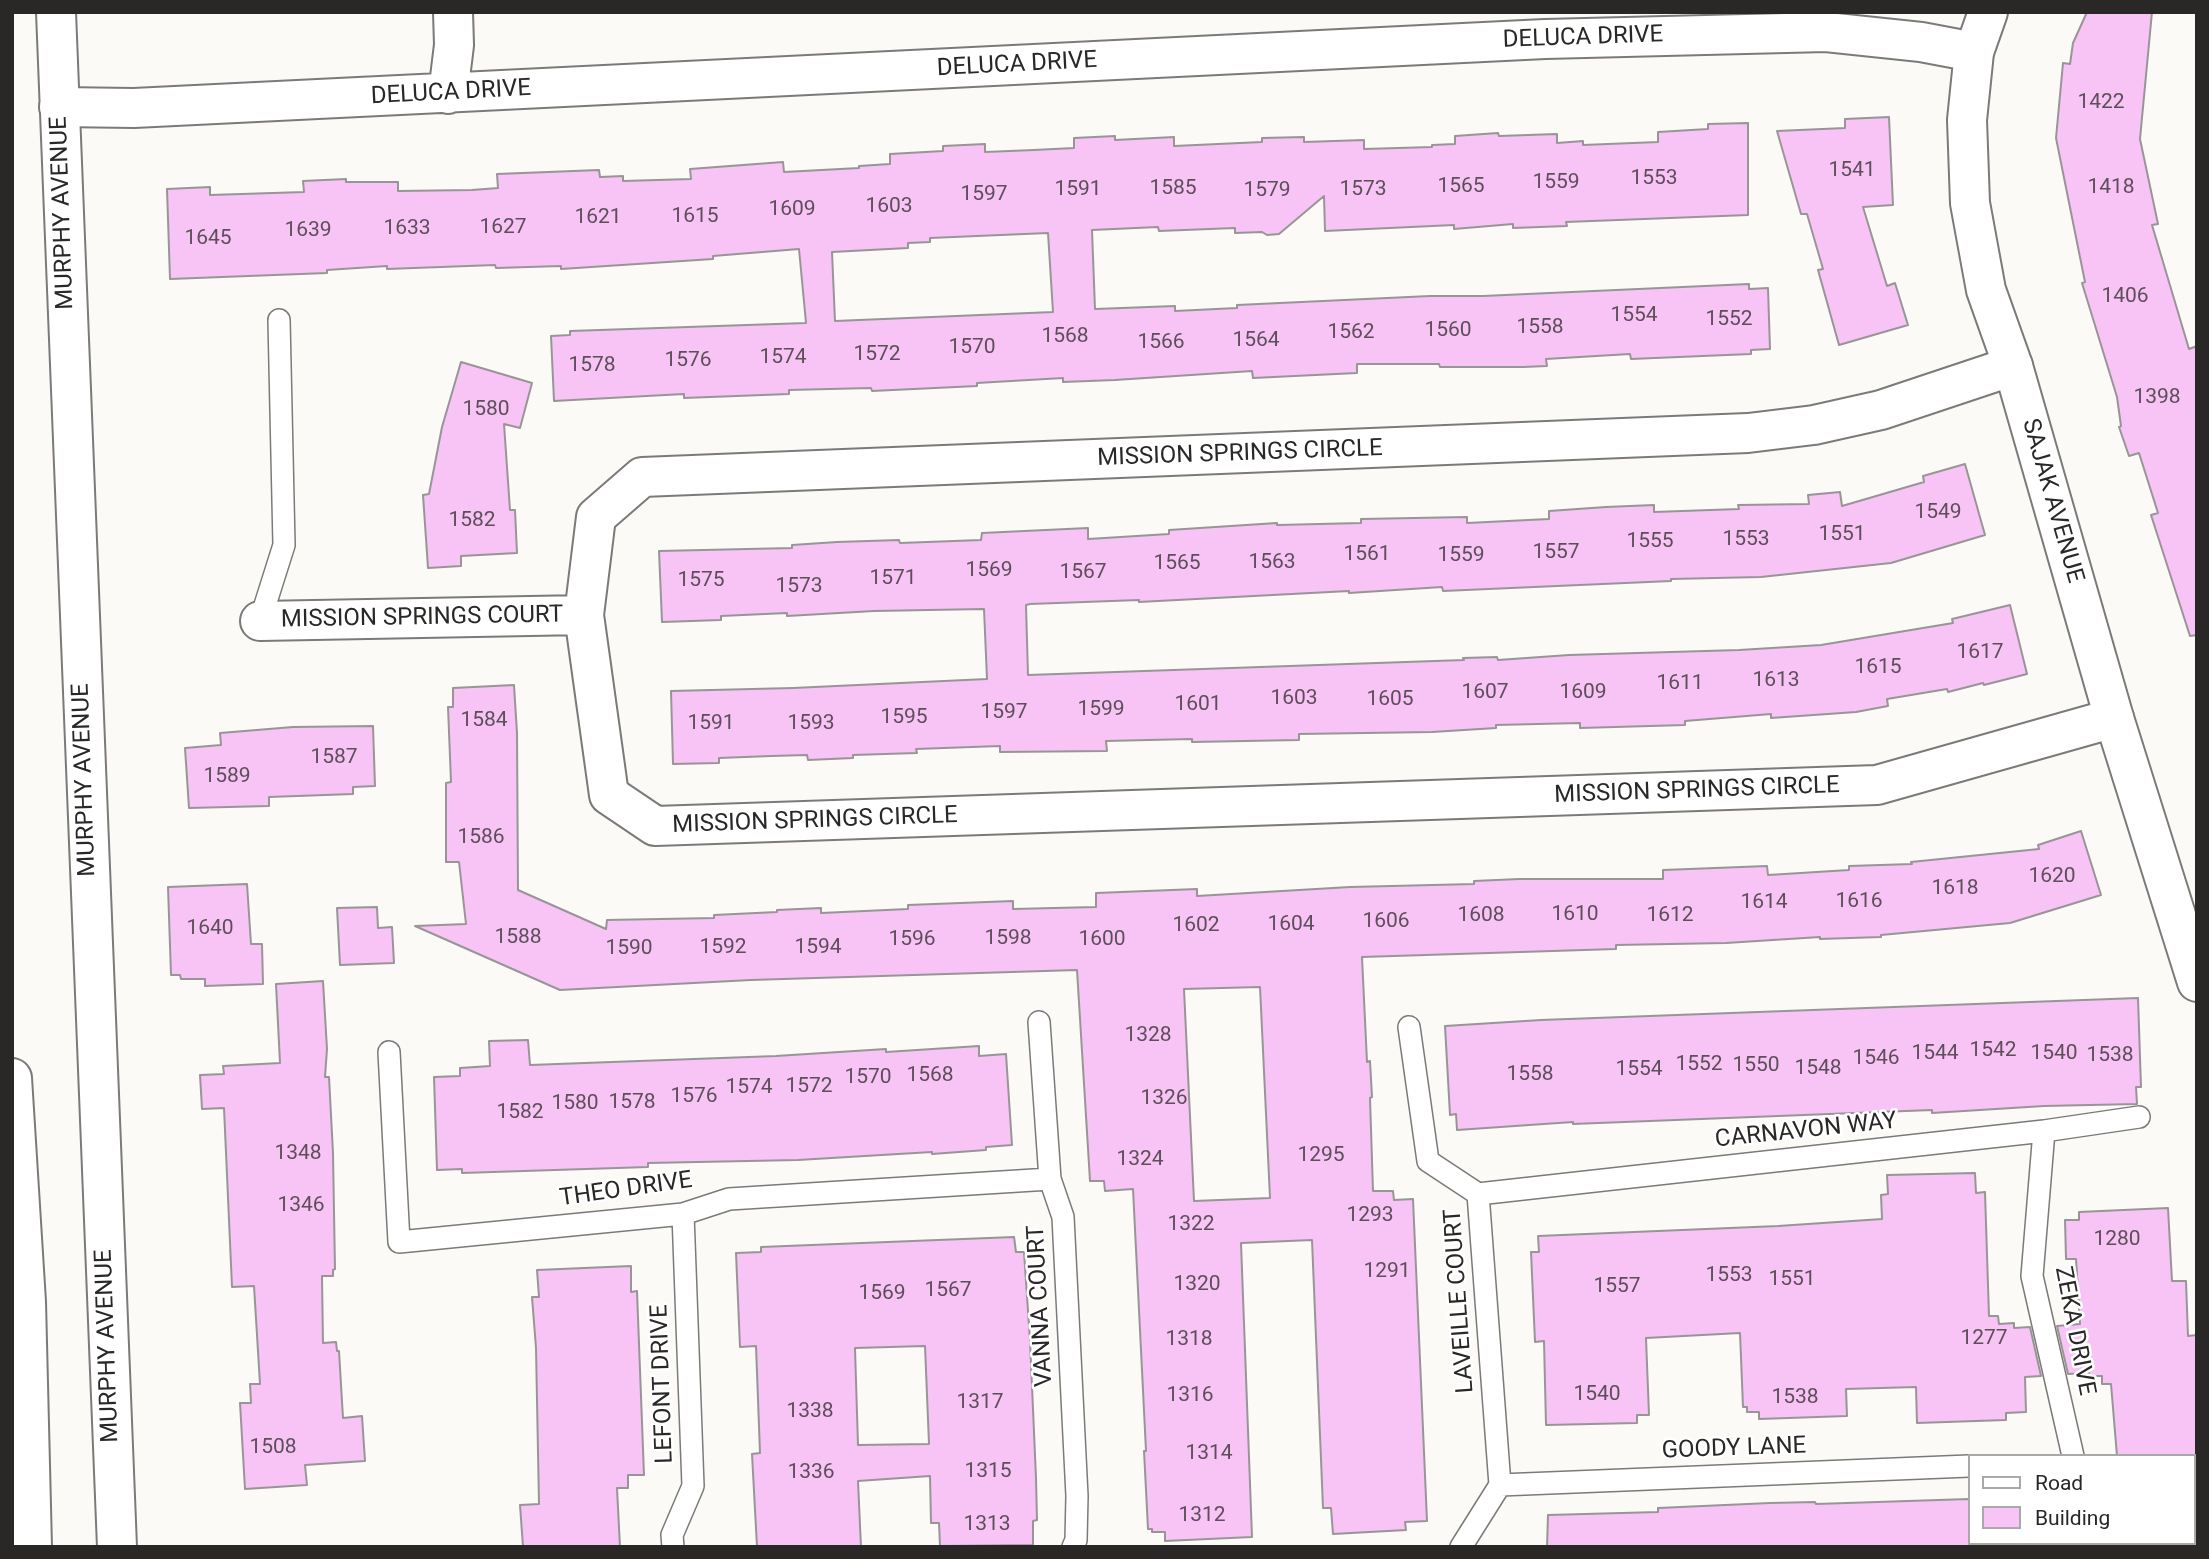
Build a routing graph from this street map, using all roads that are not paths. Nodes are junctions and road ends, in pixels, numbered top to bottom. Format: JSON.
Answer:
{"nodes":[{"id":1,"x":56,"y":12,"type":"edge"},
{"id":2,"x":453,"y":12,"type":"edge"},
{"id":3,"x":1988,"y":12,"type":"edge"},
{"id":4,"x":1975,"y":52,"type":"junction"},
{"id":5,"x":448,"y":94,"type":"junction"},
{"id":6,"x":59,"y":107,"type":"junction"},
{"id":7,"x":279,"y":320,"type":"dead end"},
{"id":8,"x":2013,"y":366,"type":"junction"},
{"id":9,"x":584,"y":615,"type":"junction"},
{"id":10,"x":260,"y":621,"type":"joint"},
{"id":11,"x":2114,"y":718,"type":"junction"},
{"id":12,"x":2197,"y":982,"type":"edge"},
{"id":13,"x":1039,"y":1022,"type":"dead end"},
{"id":14,"x":1409,"y":1027,"type":"dead end"},
{"id":15,"x":389,"y":1052,"type":"dead end"},
{"id":16,"x":12,"y":1078,"type":"edge"},
{"id":17,"x":2139,"y":1117,"type":"dead end"},
{"id":18,"x":2044,"y":1131,"type":"junction"},
{"id":19,"x":1050,"y":1179,"type":"junction"},
{"id":20,"x":1478,"y":1194,"type":"junction"},
{"id":21,"x":683,"y":1214,"type":"junction"},
{"id":22,"x":2073,"y":1454,"type":"edge"},
{"id":23,"x":1968,"y":1466,"type":"edge"},
{"id":24,"x":1500,"y":1485,"type":"junction"},
{"id":25,"x":32,"y":1547,"type":"edge"},
{"id":26,"x":117,"y":1547,"type":"edge"},
{"id":27,"x":673,"y":1547,"type":"edge"},
{"id":28,"x":1073,"y":1547,"type":"edge"},
{"id":29,"x":1461,"y":1547,"type":"edge"}],
"edges":[{"from":1,"to":6,"type":"street","name":"MURPHY AVENUE"},
{"from":2,"to":5,"type":"street"},
{"from":3,"to":4,"type":"street","name":"SAJAK AVENUE"},
{"from":4,"to":5,"type":"street","name":"DELUCA DRIVE"},
{"from":4,"to":8,"type":"street","name":"SAJAK AVENUE"},
{"from":5,"to":6,"type":"street","name":"DELUCA DRIVE"},
{"from":6,"to":26,"type":"street","name":"MURPHY AVENUE"},
{"from":7,"to":10,"type":"lane"},
{"from":8,"to":9,"type":"street","name":"MISSION SPRINGS CIRCLE"},
{"from":8,"to":11,"type":"street","name":"SAJAK AVENUE"},
{"from":9,"to":10,"type":"street","name":"MISSION SPRINGS COURT"},
{"from":9,"to":11,"type":"street","name":"MISSION SPRINGS CIRCLE"},
{"from":11,"to":12,"type":"street","name":"SAJAK AVENUE"},
{"from":13,"to":19,"type":"lane","name":"VANNA COURT"},
{"from":14,"to":20,"type":"lane","name":"LAVEILLE COURT"},
{"from":15,"to":21,"type":"lane","name":"THEO DRIVE"},
{"from":16,"to":25,"type":"street"},
{"from":17,"to":18,"type":"lane","name":"CARNAVON WAY"},
{"from":18,"to":20,"type":"lane","name":"CARNAVON WAY"},
{"from":18,"to":22,"type":"lane","name":"ZEKA DRIVE"},
{"from":19,"to":21,"type":"lane","name":"THEO DRIVE"},
{"from":19,"to":28,"type":"lane","name":"VANNA COURT"},
{"from":20,"to":24,"type":"lane","name":"LAVEILLE COURT"},
{"from":21,"to":27,"type":"lane","name":"LEFONT DRIVE"},
{"from":23,"to":24,"type":"lane","name":"GOODY LANE"},
{"from":24,"to":29,"type":"lane"}]}
